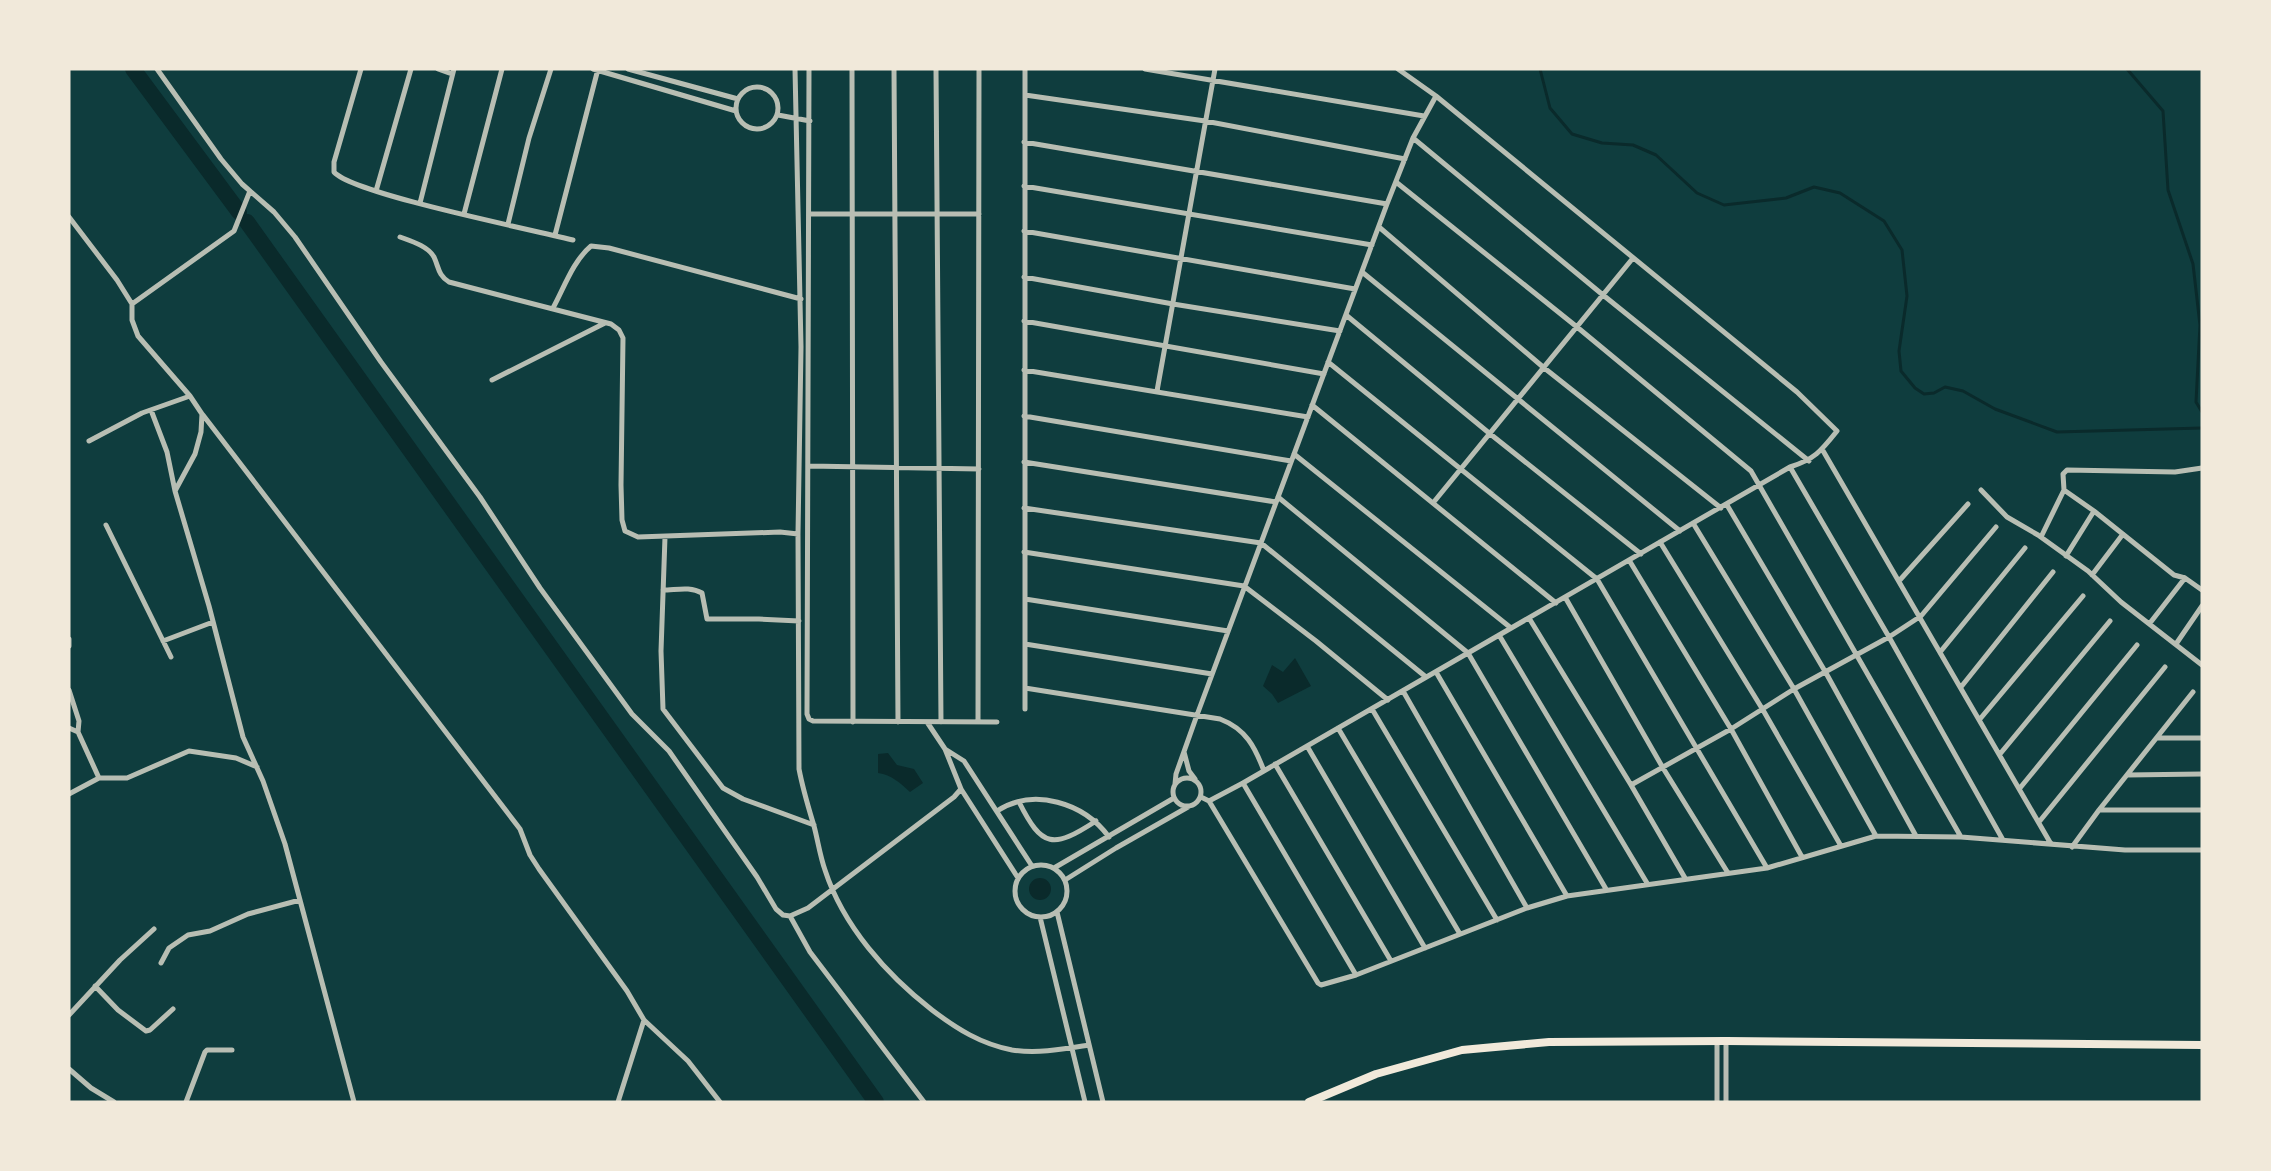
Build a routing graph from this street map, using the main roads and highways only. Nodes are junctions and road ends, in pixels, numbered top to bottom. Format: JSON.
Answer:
{"nodes":[{"id":1,"x":2202,"y":1045,"type":"edge"},
{"id":2,"x":1309,"y":1102,"type":"edge"}],
"edges":[{"from":1,"to":2,"type":"highway"}]}
